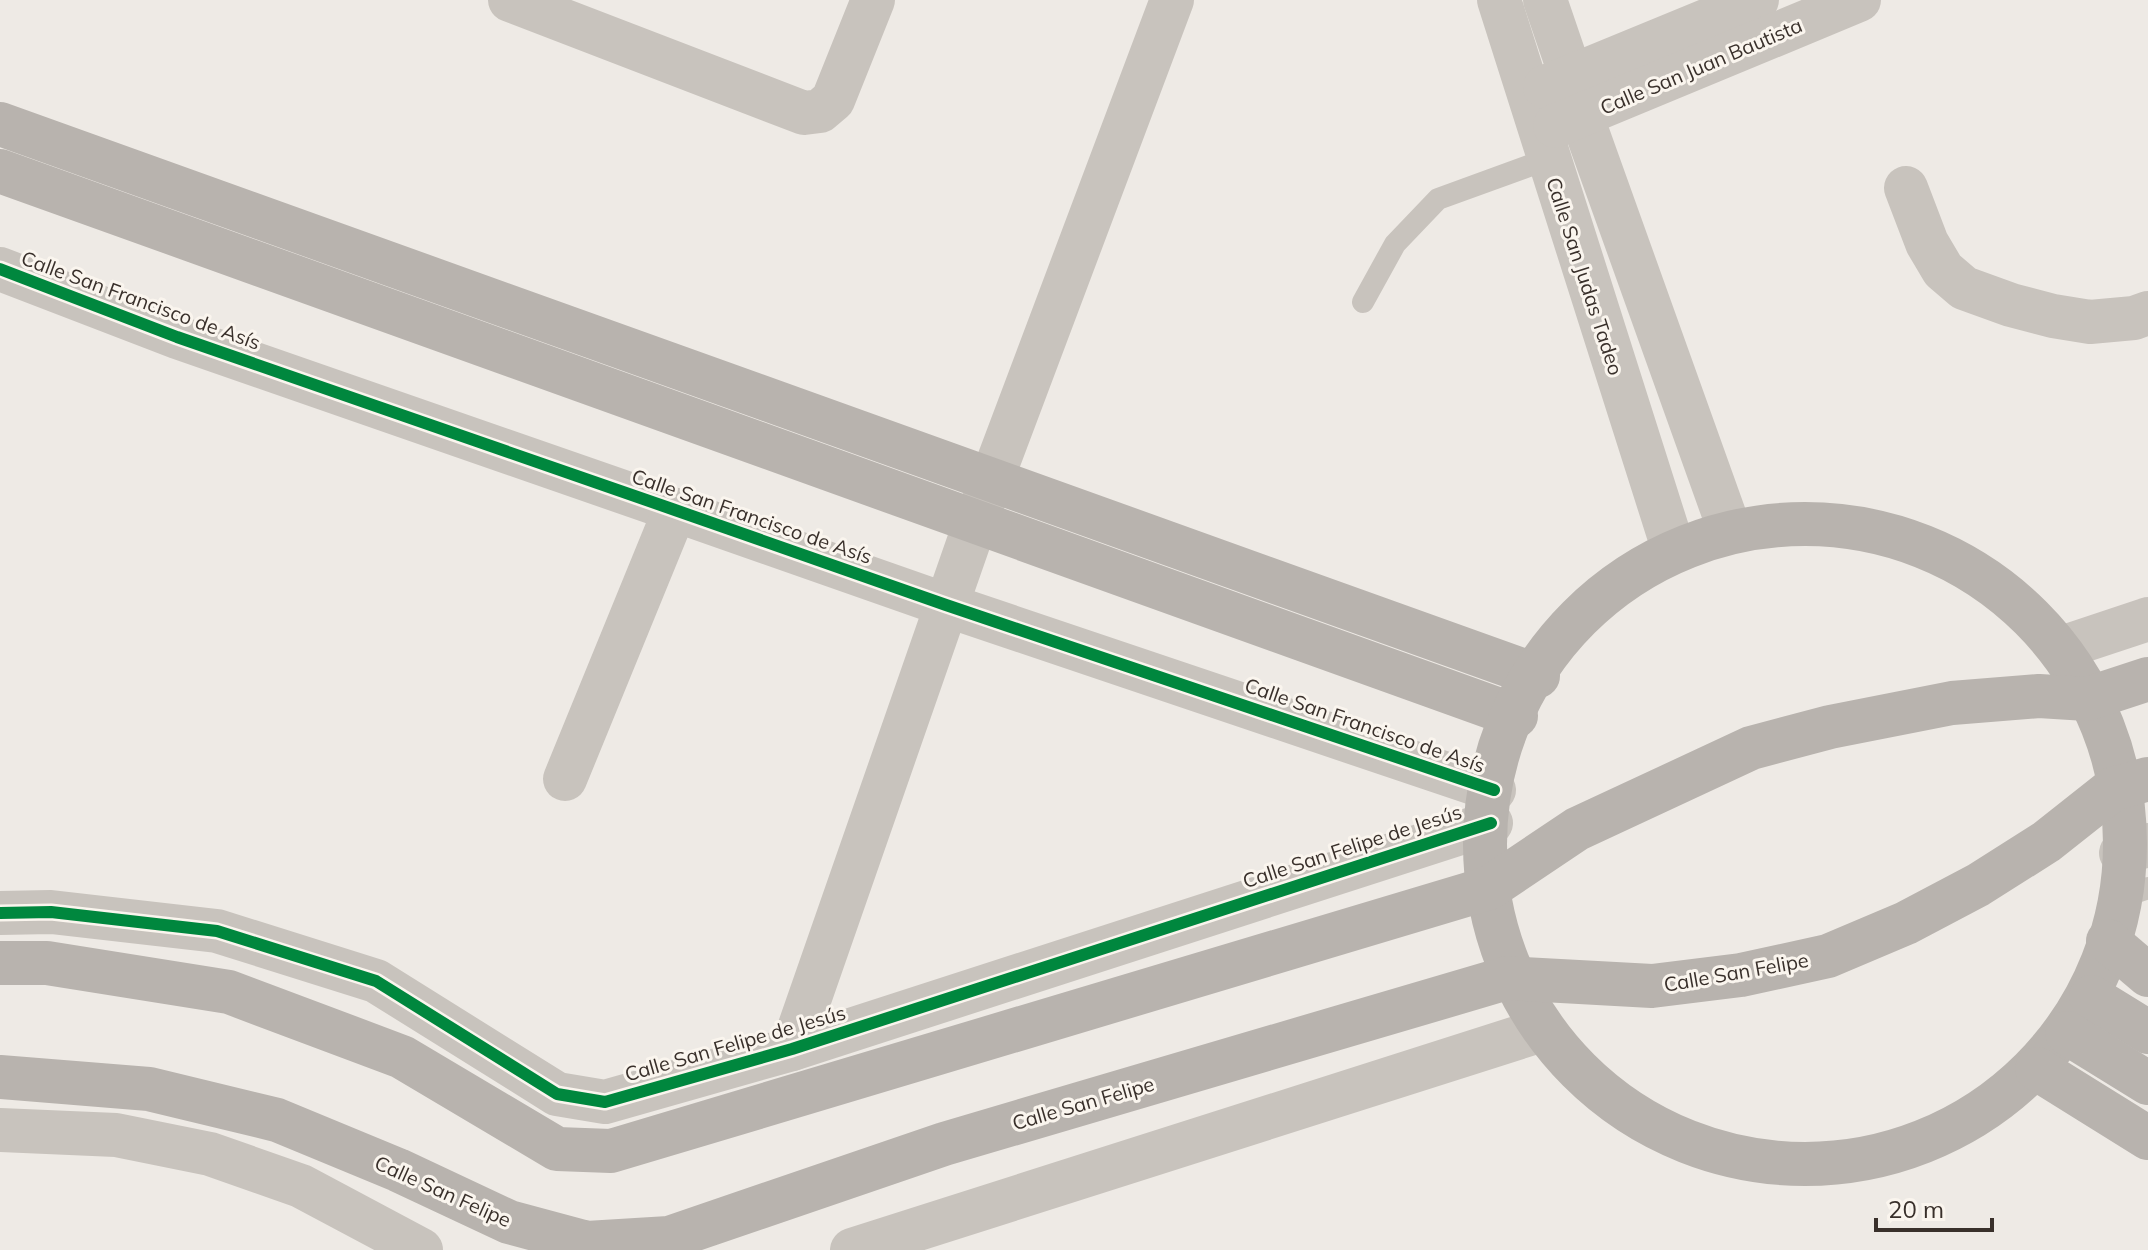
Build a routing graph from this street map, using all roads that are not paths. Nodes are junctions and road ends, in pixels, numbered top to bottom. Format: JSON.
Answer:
{"nodes":[{"id":1,"x":510,"y":0,"type":"edge"},
{"id":2,"x":873,"y":0,"type":"edge"},
{"id":3,"x":1172,"y":0,"type":"edge"},
{"id":4,"x":1499,"y":0,"type":"edge"},
{"id":5,"x":1545,"y":0,"type":"edge"},
{"id":6,"x":1757,"y":0,"type":"edge"},
{"id":7,"x":1859,"y":0,"type":"edge"},
{"id":8,"x":570,"y":10,"type":"edge"},
{"id":9,"x":1576,"y":96,"type":"junction"},
{"id":10,"x":0,"y":124,"type":"edge"},
{"id":11,"x":1540,"y":128,"type":"junction"},
{"id":12,"x":0,"y":171,"type":"edge"},
{"id":13,"x":1906,"y":188,"type":"dead end"},
{"id":14,"x":0,"y":269,"type":"edge"},
{"id":15,"x":1363,"y":302,"type":"dead end"},
{"id":16,"x":2148,"y":313,"type":"edge"},
{"id":17,"x":991,"y":479,"type":"junction"},
{"id":18,"x":675,"y":510,"type":"junction"},
{"id":19,"x":976,"y":521,"type":"junction"},
{"id":20,"x":1730,"y":531,"type":"junction"},
{"id":21,"x":1674,"y":551,"type":"junction"},
{"id":22,"x":946,"y":605,"type":"junction"},
{"id":23,"x":2148,"y":619,"type":"edge"},
{"id":24,"x":2061,"y":648,"type":"junction"},
{"id":25,"x":1538,"y":676,"type":"junction"},
{"id":26,"x":2148,"y":679,"type":"edge"},
{"id":27,"x":2087,"y":699,"type":"junction"},
{"id":28,"x":1516,"y":716,"type":"junction"},
{"id":29,"x":565,"y":779,"type":"dead end"},
{"id":30,"x":2130,"y":784,"type":"edge"},
{"id":31,"x":1492,"y":806,"type":"junction"},
{"id":32,"x":2135,"y":849,"type":"edge"},
{"id":33,"x":1489,"y":888,"type":"junction"},
{"id":34,"x":2134,"y":893,"type":"edge"},
{"id":35,"x":0,"y":913,"type":"edge"},
{"id":36,"x":2108,"y":941,"type":"junction"},
{"id":37,"x":0,"y":963,"type":"edge"},
{"id":38,"x":2148,"y":975,"type":"edge"},
{"id":39,"x":1507,"y":978,"type":"junction"},
{"id":40,"x":2091,"y":997,"type":"junction"},
{"id":41,"x":1542,"y":1030,"type":"junction"},
{"id":42,"x":2148,"y":1032,"type":"edge"},
{"id":43,"x":2067,"y":1033,"type":"junction"},
{"id":44,"x":792,"y":1049,"type":"junction"},
{"id":45,"x":2037,"y":1069,"type":"junction"},
{"id":46,"x":0,"y":1077,"type":"edge"},
{"id":47,"x":2148,"y":1083,"type":"edge"},
{"id":48,"x":0,"y":1130,"type":"edge"},
{"id":49,"x":2148,"y":1138,"type":"edge"},
{"id":50,"x":873,"y":1247,"type":"edge"},
{"id":51,"x":421,"y":1250,"type":"edge"}],
"edges":[{"from":1,"to":8,"type":"street"},
{"from":2,"to":8,"type":"street"},
{"from":3,"to":17,"type":"street"},
{"from":4,"to":11,"type":"street","name":"Calle San Judas Tadeo"},
{"from":5,"to":9,"type":"street"},
{"from":6,"to":9,"type":"street","name":"Calle San Juan Bautista"},
{"from":7,"to":9,"type":"street","name":"Calle San Juan Bautista"},
{"from":9,"to":11,"type":"street","name":"Calle San Juan Bautista"},
{"from":9,"to":20,"type":"street"},
{"from":10,"to":17,"type":"main road"},
{"from":11,"to":15,"type":"lane"},
{"from":11,"to":21,"type":"street","name":"Calle San Judas Tadeo"},
{"from":12,"to":19,"type":"main road"},
{"from":13,"to":16,"type":"street"},
{"from":14,"to":18,"type":"street","name":"Calle San Francisco de Asís"},
{"from":17,"to":19,"type":"street"},
{"from":17,"to":25,"type":"main road"},
{"from":18,"to":22,"type":"street","name":"Calle San Francisco de Asís"},
{"from":18,"to":29,"type":"street"},
{"from":19,"to":22,"type":"street"},
{"from":19,"to":28,"type":"main road"},
{"from":20,"to":21,"type":"main road"},
{"from":20,"to":24,"type":"main road"},
{"from":21,"to":25,"type":"main road"},
{"from":22,"to":31,"type":"street","name":"Calle San Francisco de Asís"},
{"from":22,"to":44,"type":"street"},
{"from":23,"to":24,"type":"street"},
{"from":24,"to":27,"type":"main road"},
{"from":25,"to":28,"type":"main road"},
{"from":26,"to":27,"type":"main road"},
{"from":27,"to":30,"type":"main road"},
{"from":27,"to":33,"type":"main road"},
{"from":28,"to":31,"type":"main road"},
{"from":30,"to":32,"type":"main road"},
{"from":30,"to":39,"type":"main road","name":"Calle San Felipe"},
{"from":31,"to":33,"type":"main road"},
{"from":31,"to":44,"type":"street","name":"Calle San Felipe de Jesús"},
{"from":32,"to":34,"type":"main road"},
{"from":33,"to":37,"type":"main road"},
{"from":33,"to":39,"type":"main road"},
{"from":34,"to":36,"type":"main road"},
{"from":35,"to":44,"type":"street","name":"Calle San Felipe de Jesús"},
{"from":36,"to":38,"type":"main road"},
{"from":36,"to":40,"type":"main road"},
{"from":39,"to":41,"type":"main road"},
{"from":39,"to":46,"type":"main road","name":"Calle San Felipe"},
{"from":40,"to":42,"type":"main road"},
{"from":40,"to":43,"type":"main road"},
{"from":41,"to":45,"type":"main road"},
{"from":41,"to":50,"type":"street"},
{"from":43,"to":45,"type":"main road"},
{"from":43,"to":47,"type":"main road"},
{"from":45,"to":49,"type":"main road"},
{"from":48,"to":51,"type":"street"}]}
